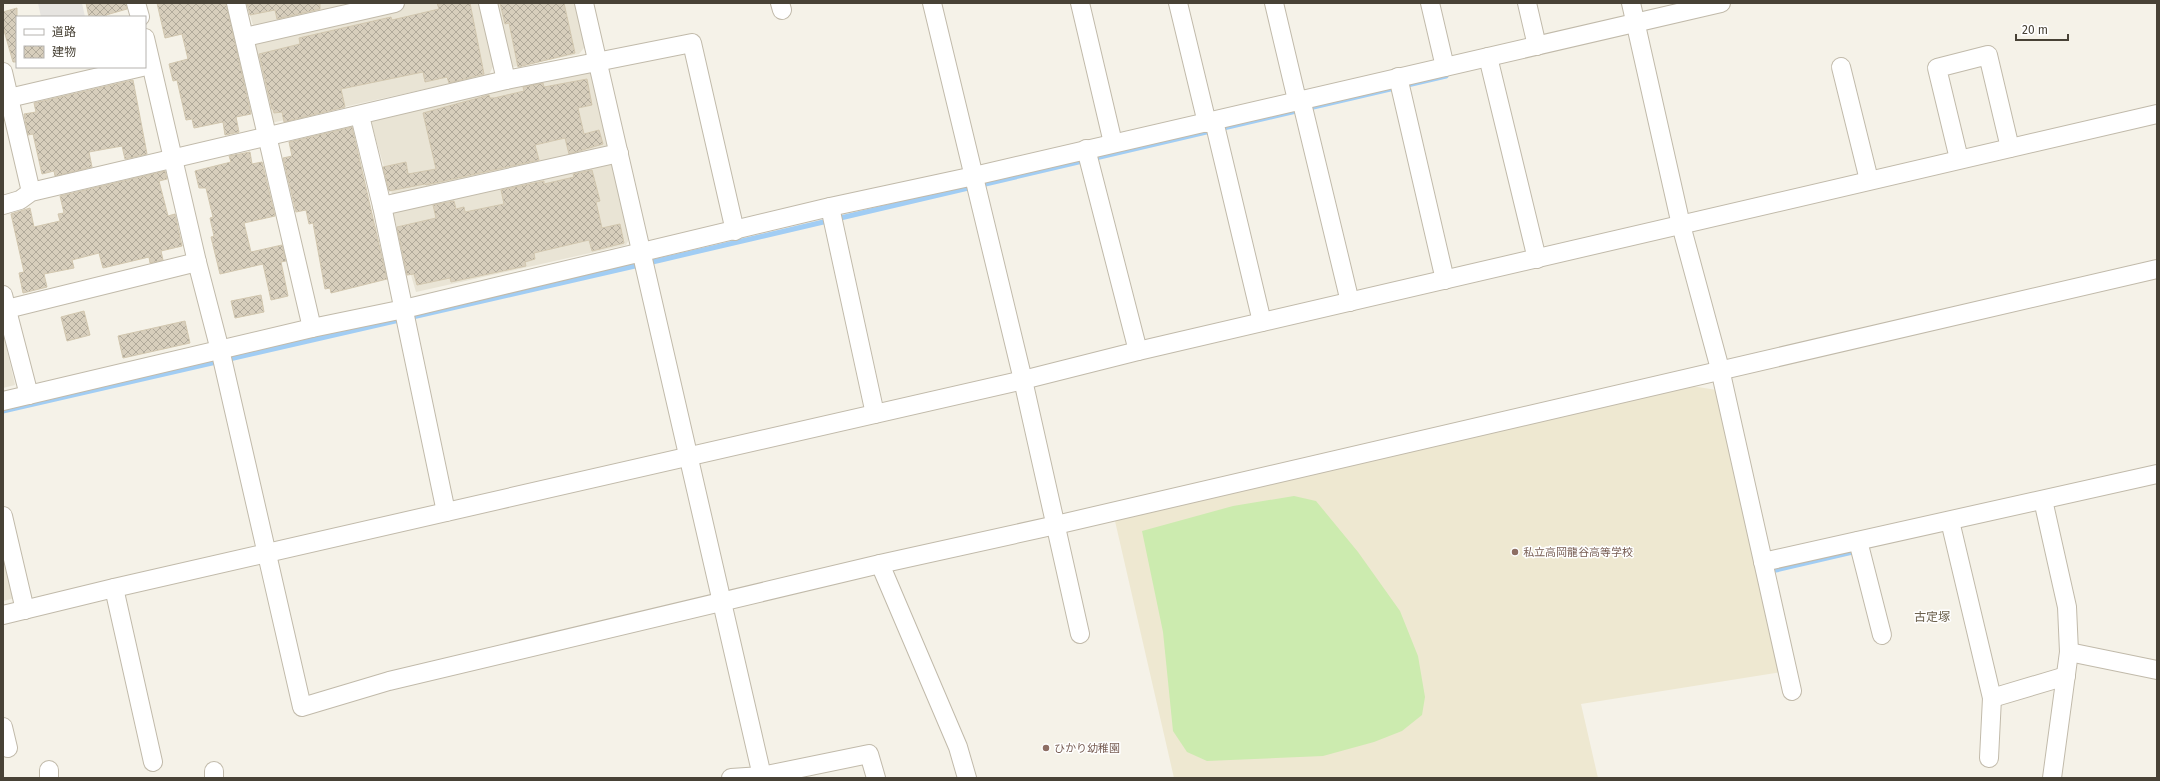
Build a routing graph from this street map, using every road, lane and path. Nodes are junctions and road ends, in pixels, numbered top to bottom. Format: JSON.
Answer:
{"nodes":[{"id":1,"x":136,"y":3,"type":"edge"},
{"id":2,"x":236,"y":3,"type":"edge"},
{"id":3,"x":395,"y":3,"type":"edge"},
{"id":4,"x":488,"y":3,"type":"edge"},
{"id":5,"x":584,"y":3,"type":"edge"},
{"id":6,"x":932,"y":3,"type":"edge"},
{"id":7,"x":1080,"y":3,"type":"edge"},
{"id":8,"x":1178,"y":3,"type":"edge"},
{"id":9,"x":1274,"y":3,"type":"edge"},
{"id":10,"x":1430,"y":3,"type":"edge"},
{"id":11,"x":1527,"y":3,"type":"edge"},
{"id":12,"x":1631,"y":3,"type":"edge"},
{"id":13,"x":1721,"y":3,"type":"edge"},
{"id":14,"x":140,"y":16,"type":"edge"},
{"id":15,"x":1636,"y":22,"type":"junction"},
{"id":16,"x":245,"y":37,"type":"junction"},
{"id":17,"x":1537,"y":46,"type":"junction"},
{"id":18,"x":1488,"y":57,"type":"junction"},
{"id":19,"x":597,"y":61,"type":"junction"},
{"id":20,"x":146,"y":66,"type":"edge"},
{"id":21,"x":1445,"y":67,"type":"junction"},
{"id":22,"x":1841,"y":67,"type":"dead end"},
{"id":23,"x":137,"y":68,"type":"edge"},
{"id":24,"x":3,"y":72,"type":"edge"},
{"id":25,"x":506,"y":80,"type":"junction"},
{"id":26,"x":1400,"y":84,"type":"junction"},
{"id":27,"x":9,"y":98,"type":"junction"},
{"id":28,"x":1302,"y":105,"type":"junction"},
{"id":29,"x":2157,"y":114,"type":"edge"},
{"id":30,"x":360,"y":116,"type":"junction"},
{"id":31,"x":1214,"y":126,"type":"junction"},
{"id":32,"x":267,"y":138,"type":"junction"},
{"id":33,"x":1113,"y":143,"type":"junction"},
{"id":34,"x":2010,"y":148,"type":"junction"},
{"id":35,"x":619,"y":153,"type":"junction"},
{"id":36,"x":1088,"y":156,"type":"junction"},
{"id":37,"x":174,"y":159,"type":"junction"},
{"id":38,"x":1959,"y":159,"type":"junction"},
{"id":39,"x":1870,"y":180,"type":"junction"},
{"id":40,"x":976,"y":183,"type":"junction"},
{"id":41,"x":31,"y":192,"type":"junction"},
{"id":42,"x":3,"y":205,"type":"edge"},
{"id":43,"x":382,"y":206,"type":"junction"},
{"id":44,"x":831,"y":215,"type":"junction"},
{"id":45,"x":1682,"y":225,"type":"junction"},
{"id":46,"x":735,"y":231,"type":"junction"},
{"id":47,"x":1537,"y":259,"type":"junction"},
{"id":48,"x":643,"y":260,"type":"junction"},
{"id":49,"x":197,"y":262,"type":"junction"},
{"id":50,"x":2157,"y":269,"type":"edge"},
{"id":51,"x":1445,"y":280,"type":"junction"},
{"id":52,"x":5,"y":302,"type":"edge"},
{"id":53,"x":1350,"y":302,"type":"junction"},
{"id":54,"x":405,"y":316,"type":"junction"},
{"id":55,"x":1262,"y":322,"type":"junction"},
{"id":56,"x":312,"y":328,"type":"junction"},
{"id":57,"x":1138,"y":351,"type":"junction"},
{"id":58,"x":222,"y":358,"type":"junction"},
{"id":59,"x":1720,"y":369,"type":"junction"},
{"id":60,"x":1023,"y":380,"type":"junction"},
{"id":61,"x":28,"y":395,"type":"junction"},
{"id":62,"x":3,"y":401,"type":"edge"},
{"id":63,"x":875,"y":414,"type":"junction"},
{"id":64,"x":688,"y":457,"type":"junction"},
{"id":65,"x":2157,"y":474,"type":"edge"},
{"id":66,"x":2043,"y":500,"type":"junction"},
{"id":67,"x":446,"y":512,"type":"junction"},
{"id":68,"x":3,"y":516,"type":"edge"},
{"id":69,"x":1950,"y":521,"type":"junction"},
{"id":70,"x":1056,"y":525,"type":"junction"},
{"id":71,"x":1858,"y":541,"type":"junction"},
{"id":72,"x":266,"y":553,"type":"junction"},
{"id":73,"x":1763,"y":562,"type":"junction"},
{"id":74,"x":880,"y":564,"type":"junction"},
{"id":75,"x":114,"y":588,"type":"junction"},
{"id":76,"x":722,"y":602,"type":"junction"},
{"id":77,"x":25,"y":610,"type":"junction"},
{"id":78,"x":3,"y":615,"type":"edge"},
{"id":79,"x":1080,"y":634,"type":"dead end"},
{"id":80,"x":1882,"y":635,"type":"dead end"},
{"id":81,"x":2069,"y":652,"type":"junction"},
{"id":82,"x":2157,"y":670,"type":"edge"},
{"id":83,"x":2066,"y":676,"type":"junction"},
{"id":84,"x":1792,"y":691,"type":"dead end"},
{"id":85,"x":1992,"y":698,"type":"junction"},
{"id":86,"x":3,"y":726,"type":"edge"},
{"id":87,"x":8,"y":748,"type":"dead end"},
{"id":88,"x":1989,"y":758,"type":"dead end"},
{"id":89,"x":153,"y":762,"type":"dead end"},
{"id":90,"x":762,"y":776,"type":"junction"},
{"id":91,"x":731,"y":778,"type":"edge"},
{"id":92,"x":876,"y":778,"type":"edge"},
{"id":93,"x":967,"y":778,"type":"edge"},
{"id":94,"x":2052,"y":778,"type":"edge"}],
"edges":[{"from":1,"to":14,"type":"street"},
{"from":2,"to":16,"type":"street"},
{"from":3,"to":16,"type":"street"},
{"from":4,"to":25,"type":"street"},
{"from":5,"to":19,"type":"street"},
{"from":6,"to":40,"type":"street"},
{"from":7,"to":33,"type":"street"},
{"from":8,"to":31,"type":"street"},
{"from":9,"to":28,"type":"street"},
{"from":10,"to":21,"type":"street"},
{"from":11,"to":17,"type":"street"},
{"from":12,"to":15,"type":"street"},
{"from":13,"to":15,"type":"street"},
{"from":15,"to":17,"type":"street"},
{"from":15,"to":45,"type":"street"},
{"from":16,"to":32,"type":"street"},
{"from":17,"to":18,"type":"street"},
{"from":18,"to":21,"type":"street"},
{"from":18,"to":47,"type":"street"},
{"from":19,"to":25,"type":"street"},
{"from":19,"to":35,"type":"street"},
{"from":19,"to":46,"type":"street"},
{"from":20,"to":37,"type":"street"},
{"from":21,"to":26,"type":"street"},
{"from":22,"to":39,"type":"street"},
{"from":23,"to":27,"type":"street"},
{"from":24,"to":27,"type":"street"},
{"from":25,"to":30,"type":"street"},
{"from":26,"to":28,"type":"street"},
{"from":26,"to":51,"type":"street"},
{"from":27,"to":41,"type":"street"},
{"from":28,"to":31,"type":"street"},
{"from":28,"to":53,"type":"street"},
{"from":29,"to":34,"type":"street"},
{"from":30,"to":32,"type":"street"},
{"from":30,"to":43,"type":"street"},
{"from":31,"to":33,"type":"street"},
{"from":31,"to":55,"type":"street"},
{"from":32,"to":37,"type":"street"},
{"from":32,"to":56,"type":"street"},
{"from":33,"to":36,"type":"street"},
{"from":34,"to":38,"type":"street"},
{"from":34,"to":38,"type":"street"},
{"from":35,"to":43,"type":"street"},
{"from":35,"to":48,"type":"street"},
{"from":36,"to":40,"type":"street"},
{"from":36,"to":57,"type":"street"},
{"from":37,"to":41,"type":"street"},
{"from":37,"to":49,"type":"street"},
{"from":38,"to":39,"type":"street"},
{"from":39,"to":45,"type":"street"},
{"from":40,"to":44,"type":"street"},
{"from":40,"to":60,"type":"street"},
{"from":41,"to":42,"type":"street"},
{"from":43,"to":54,"type":"street"},
{"from":44,"to":46,"type":"street"},
{"from":44,"to":63,"type":"street"},
{"from":45,"to":47,"type":"street"},
{"from":45,"to":59,"type":"street"},
{"from":46,"to":48,"type":"street"},
{"from":47,"to":51,"type":"street"},
{"from":48,"to":54,"type":"street"},
{"from":48,"to":64,"type":"street"},
{"from":49,"to":52,"type":"street"},
{"from":49,"to":58,"type":"street"},
{"from":50,"to":59,"type":"street"},
{"from":51,"to":53,"type":"street"},
{"from":52,"to":61,"type":"street"},
{"from":53,"to":55,"type":"street"},
{"from":54,"to":56,"type":"street"},
{"from":54,"to":67,"type":"street"},
{"from":55,"to":57,"type":"street"},
{"from":56,"to":58,"type":"street"},
{"from":57,"to":60,"type":"street"},
{"from":58,"to":61,"type":"street"},
{"from":58,"to":72,"type":"street"},
{"from":59,"to":70,"type":"street"},
{"from":59,"to":73,"type":"street"},
{"from":60,"to":63,"type":"street"},
{"from":60,"to":70,"type":"street"},
{"from":61,"to":62,"type":"street"},
{"from":63,"to":64,"type":"street"},
{"from":64,"to":67,"type":"street"},
{"from":64,"to":76,"type":"street"},
{"from":65,"to":66,"type":"street"},
{"from":66,"to":69,"type":"street"},
{"from":66,"to":81,"type":"street"},
{"from":67,"to":72,"type":"street"},
{"from":68,"to":77,"type":"street"},
{"from":69,"to":71,"type":"street"},
{"from":69,"to":85,"type":"street"},
{"from":70,"to":74,"type":"street"},
{"from":70,"to":79,"type":"street"},
{"from":71,"to":73,"type":"street"},
{"from":71,"to":80,"type":"street"},
{"from":72,"to":75,"type":"street"},
{"from":72,"to":76,"type":"street"},
{"from":73,"to":84,"type":"street"},
{"from":74,"to":76,"type":"street"},
{"from":74,"to":93,"type":"street"},
{"from":75,"to":77,"type":"street"},
{"from":75,"to":89,"type":"street"},
{"from":76,"to":90,"type":"street"},
{"from":77,"to":78,"type":"street"},
{"from":81,"to":82,"type":"street"},
{"from":81,"to":83,"type":"street"},
{"from":83,"to":85,"type":"street"},
{"from":83,"to":94,"type":"street"},
{"from":85,"to":88,"type":"street"},
{"from":86,"to":87,"type":"street"},
{"from":90,"to":91,"type":"street"},
{"from":90,"to":92,"type":"street"}]}
